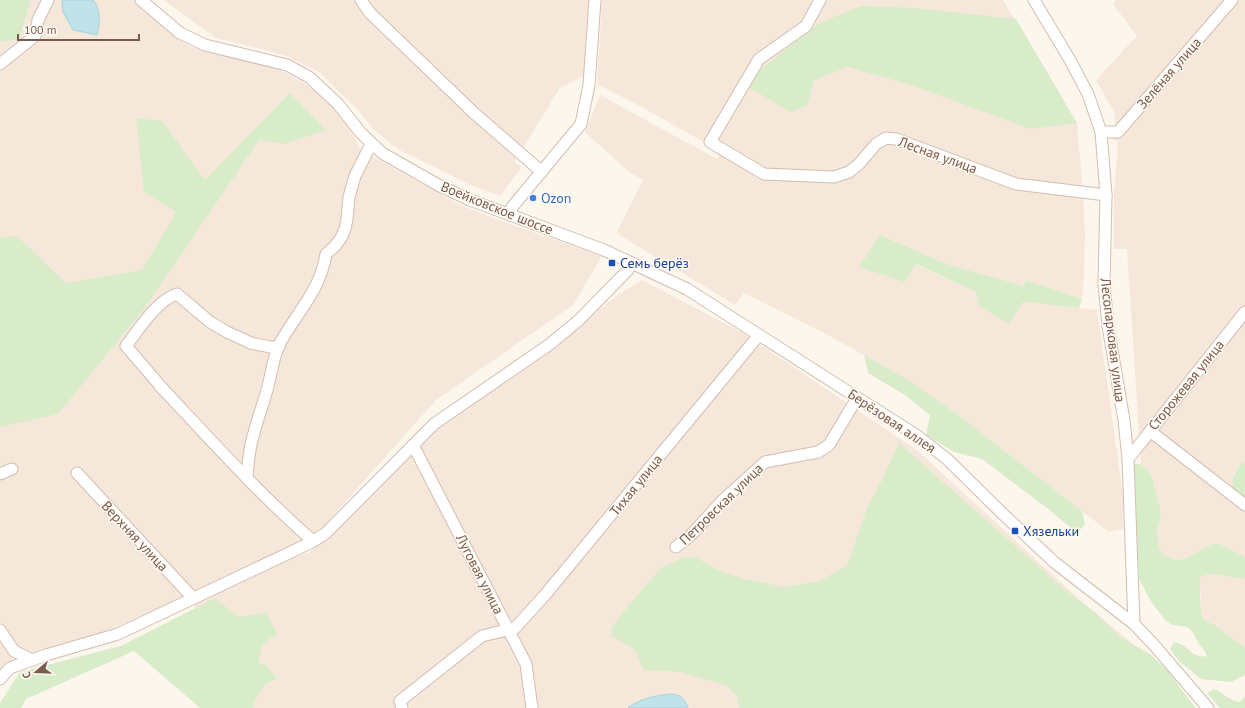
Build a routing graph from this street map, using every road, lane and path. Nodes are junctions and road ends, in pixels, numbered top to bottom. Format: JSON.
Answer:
{"nodes":[{"id":1,"x":48,"y":0,"type":"edge"},
{"id":2,"x":141,"y":0,"type":"edge"},
{"id":3,"x":361,"y":0,"type":"edge"},
{"id":4,"x":595,"y":0,"type":"edge"},
{"id":5,"x":820,"y":0,"type":"edge"},
{"id":6,"x":1034,"y":0,"type":"edge"},
{"id":7,"x":1232,"y":0,"type":"edge"},
{"id":8,"x":0,"y":64,"type":"edge"},
{"id":9,"x":1101,"y":132,"type":"junction"},
{"id":10,"x":371,"y":144,"type":"junction"},
{"id":11,"x":542,"y":172,"type":"junction"},
{"id":12,"x":1106,"y":195,"type":"junction"},
{"id":13,"x":508,"y":214,"type":"junction"},
{"id":14,"x":621,"y":258,"type":"joint"},
{"id":15,"x":632,"y":263,"type":"junction"},
{"id":16,"x":1245,"y":312,"type":"edge"},
{"id":17,"x":759,"y":335,"type":"junction"},
{"id":18,"x":279,"y":346,"type":"junction"},
{"id":19,"x":857,"y":398,"type":"junction"},
{"id":20,"x":1150,"y":431,"type":"junction"},
{"id":21,"x":413,"y":445,"type":"junction"},
{"id":22,"x":1128,"y":459,"type":"junction"},
{"id":23,"x":12,"y":469,"type":"dead end"},
{"id":24,"x":77,"y":473,"type":"dead end"},
{"id":25,"x":0,"y":474,"type":"edge"},
{"id":26,"x":247,"y":478,"type":"junction"},
{"id":27,"x":1245,"y":505,"type":"edge"},
{"id":28,"x":313,"y":541,"type":"junction"},
{"id":29,"x":676,"y":547,"type":"dead end"},
{"id":30,"x":193,"y":598,"type":"junction"},
{"id":31,"x":1134,"y":624,"type":"junction"},
{"id":32,"x":0,"y":630,"type":"edge"},
{"id":33,"x":509,"y":630,"type":"junction"},
{"id":34,"x":14,"y":651,"type":"junction"},
{"id":35,"x":32,"y":660,"type":"junction"},
{"id":36,"x":5,"y":668,"type":"edge"},
{"id":37,"x":0,"y":679,"type":"edge"},
{"id":38,"x":402,"y":708,"type":"edge"},
{"id":39,"x":532,"y":708,"type":"edge"},
{"id":40,"x":1208,"y":708,"type":"edge"}],
"edges":[{"from":1,"to":8,"type":"street"},
{"from":2,"to":10,"type":"street","name":"Воейковское шоссе"},
{"from":3,"to":11,"type":"street"},
{"from":4,"to":11,"type":"street"},
{"from":5,"to":12,"type":"street","name":"Лесная улица"},
{"from":6,"to":9,"type":"street","name":"Лесопарковая улица"},
{"from":7,"to":9,"type":"street","name":"Зелёная улица"},
{"from":9,"to":12,"type":"street","name":"Лесопарковая улица"},
{"from":10,"to":13,"type":"street","name":"Воейковское шоссе"},
{"from":10,"to":18,"type":"street"},
{"from":11,"to":13,"type":"street"},
{"from":12,"to":22,"type":"street","name":"Лесопарковая улица"},
{"from":13,"to":14,"type":"street","name":"Воейковское шоссе"},
{"from":14,"to":15,"type":"street","name":"Берёзовая аллея"},
{"from":15,"to":17,"type":"street","name":"Берёзовая аллея"},
{"from":15,"to":21,"type":"street"},
{"from":16,"to":20,"type":"street","name":"Сторожевая улица"},
{"from":17,"to":19,"type":"street","name":"Берёзовая аллея"},
{"from":17,"to":33,"type":"street","name":"Тихая улица"},
{"from":18,"to":26,"type":"street"},
{"from":18,"to":26,"type":"street"},
{"from":19,"to":29,"type":"street","name":"Петровская улица"},
{"from":19,"to":31,"type":"street","name":"Берёзовая аллея"},
{"from":20,"to":22,"type":"street","name":"Сторожевая улица"},
{"from":20,"to":27,"type":"street"},
{"from":21,"to":28,"type":"street"},
{"from":21,"to":33,"type":"street","name":"Луговая улица"},
{"from":22,"to":31,"type":"street","name":"Лесопарковая улица"},
{"from":23,"to":25,"type":"street"},
{"from":24,"to":30,"type":"street","name":"Верхняя улица"},
{"from":26,"to":28,"type":"street"},
{"from":28,"to":30,"type":"street"},
{"from":30,"to":35,"type":"street"},
{"from":31,"to":40,"type":"street"},
{"from":32,"to":34,"type":"street"},
{"from":33,"to":38,"type":"street"},
{"from":33,"to":39,"type":"street","name":"Луговая улица"},
{"from":34,"to":35,"type":"street"},
{"from":34,"to":36,"type":"street"},
{"from":35,"to":36,"type":"street"},
{"from":36,"to":37,"type":"street"}]}
